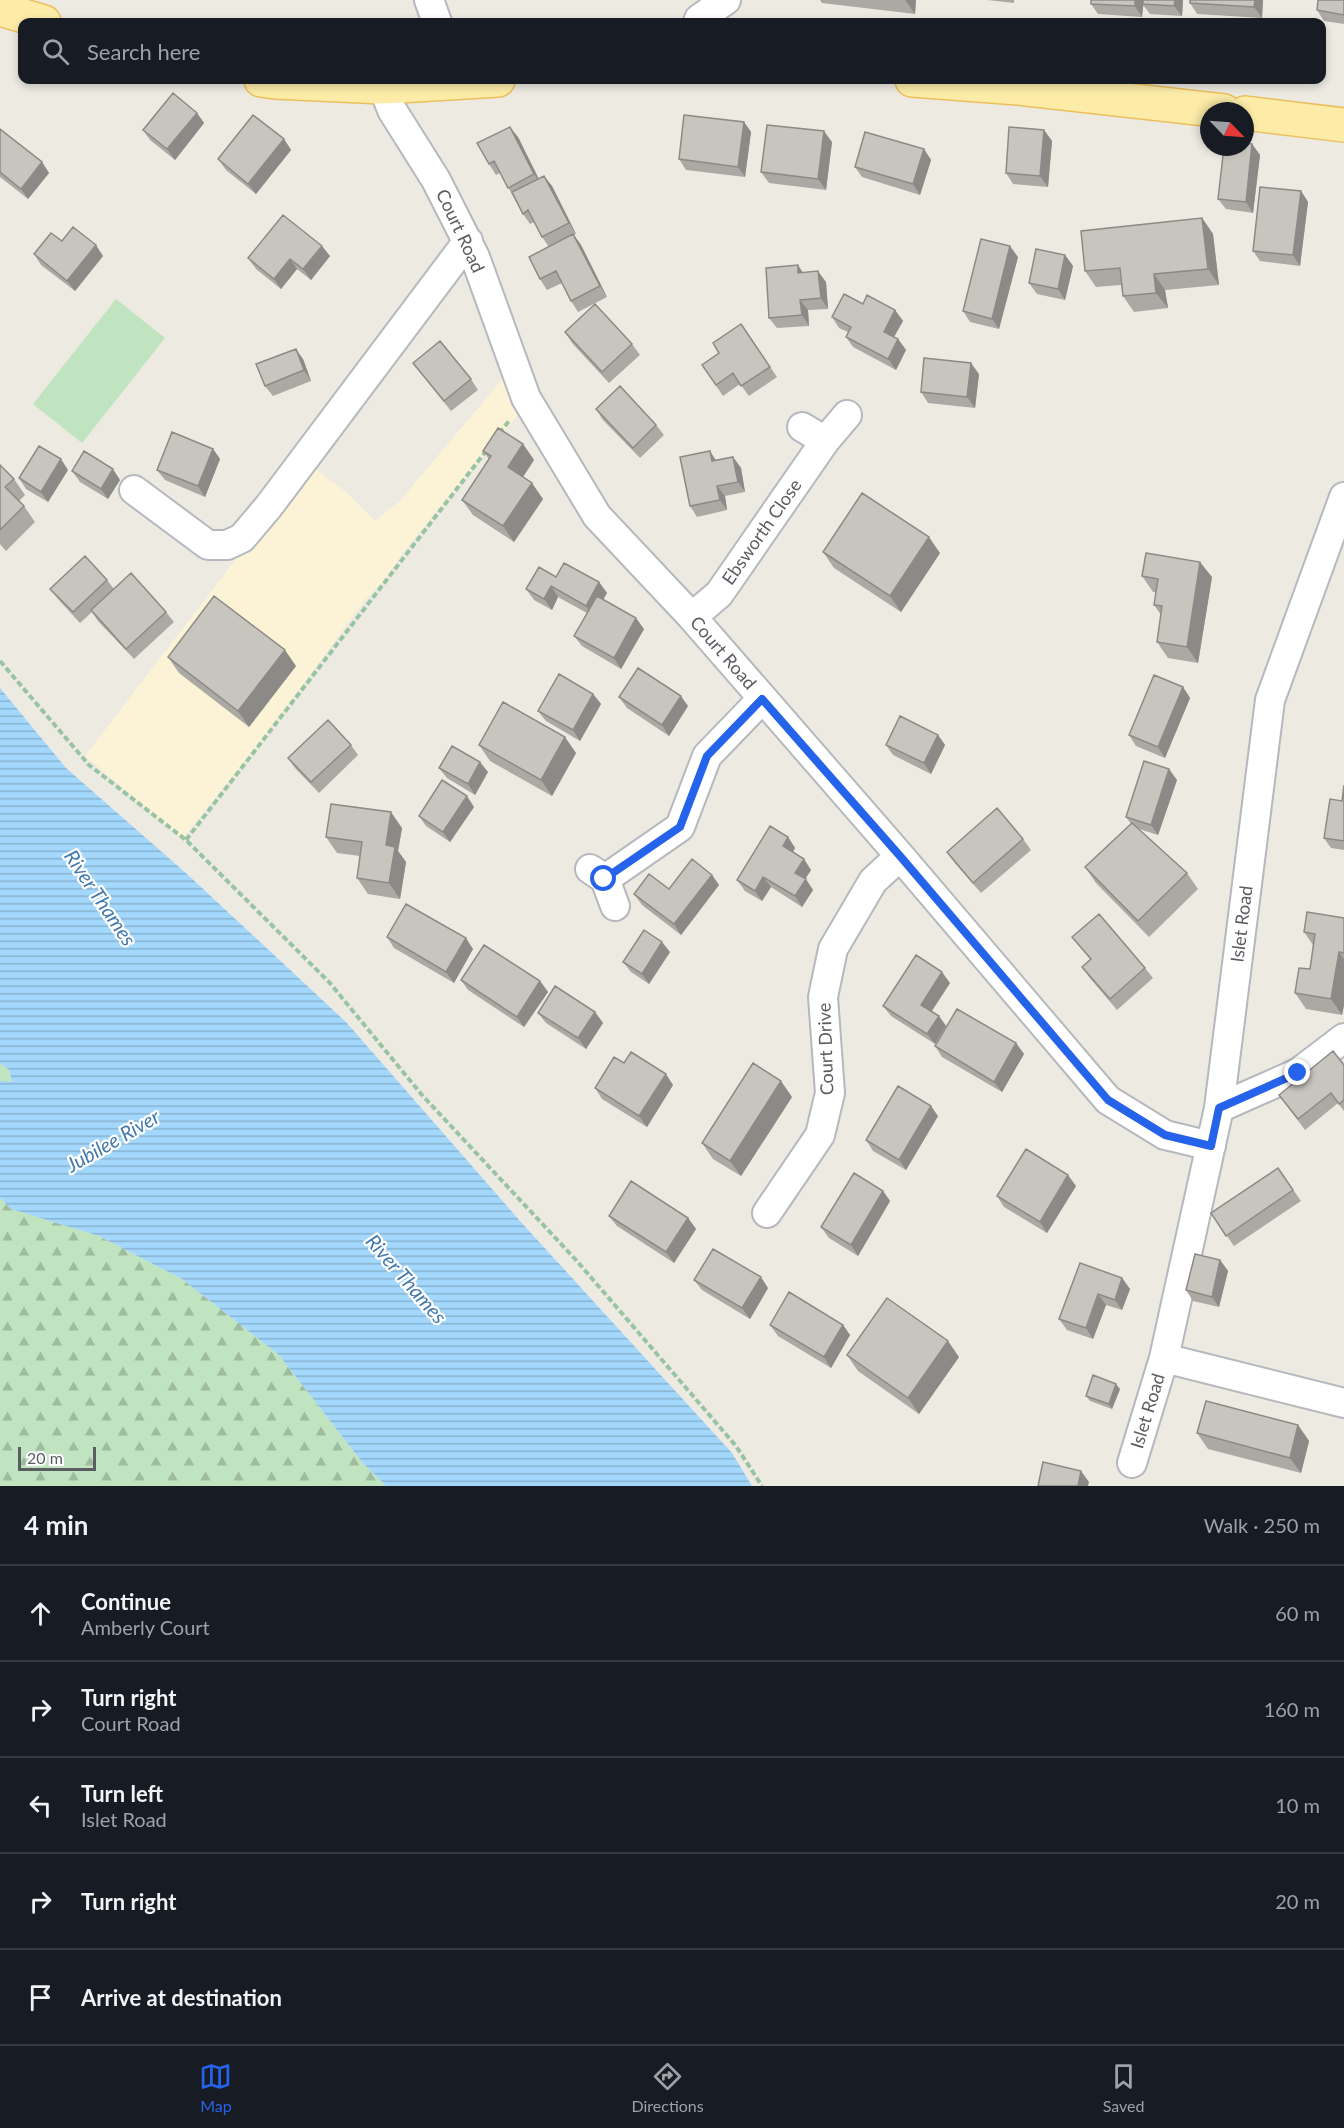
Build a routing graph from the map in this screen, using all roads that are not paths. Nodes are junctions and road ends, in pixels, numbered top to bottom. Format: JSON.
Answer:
{"nodes":[{"id":1,"x":429,"y":0,"type":"edge"},
{"id":2,"x":726,"y":0,"type":"edge"},
{"id":3,"x":436,"y":18,"type":"edge"},
{"id":4,"x":700,"y":18,"type":"edge"},
{"id":5,"x":318,"y":84,"type":"edge"},
{"id":6,"x":423,"y":84,"type":"edge"},
{"id":7,"x":965,"y":84,"type":"edge"},
{"id":8,"x":383,"y":87,"type":"junction"},
{"id":9,"x":1200,"y":108,"type":"edge"},
{"id":10,"x":1254,"y":114,"type":"edge"},
{"id":11,"x":1344,"y":125,"type":"edge"},
{"id":12,"x":468,"y":241,"type":"junction"},
{"id":13,"x":846,"y":415,"type":"dead end"},
{"id":14,"x":134,"y":490,"type":"dead end"},
{"id":15,"x":1344,"y":497,"type":"edge"},
{"id":16,"x":692,"y":617,"type":"junction"},
{"id":17,"x":762,"y":699,"type":"junction"},
{"id":18,"x":900,"y":856,"type":"junction"},
{"id":19,"x":615,"y":906,"type":"dead end"},
{"id":20,"x":1344,"y":1038,"type":"edge"},
{"id":21,"x":1219,"y":1108,"type":"junction"},
{"id":22,"x":1211,"y":1146,"type":"junction"},
{"id":23,"x":767,"y":1213,"type":"dead end"},
{"id":24,"x":1164,"y":1358,"type":"junction"},
{"id":25,"x":1344,"y":1403,"type":"edge"},
{"id":26,"x":1132,"y":1463,"type":"dead end"}],
"edges":[{"from":1,"to":3,"type":"street"},
{"from":2,"to":4,"type":"street"},
{"from":5,"to":8,"type":"main road"},
{"from":6,"to":8,"type":"main road"},
{"from":7,"to":9,"type":"main road"},
{"from":8,"to":12,"type":"street","name":"Court Road"},
{"from":10,"to":11,"type":"main road"},
{"from":12,"to":14,"type":"street"},
{"from":12,"to":16,"type":"street","name":"Court Road"},
{"from":13,"to":16,"type":"street","name":"Ebsworth Close"},
{"from":15,"to":21,"type":"street","name":"Islet Road"},
{"from":16,"to":17,"type":"street","name":"Court Road"},
{"from":17,"to":18,"type":"street","name":"Court Road"},
{"from":17,"to":19,"type":"street"},
{"from":18,"to":22,"type":"street","name":"Court Road"},
{"from":18,"to":23,"type":"street","name":"Court Drive"},
{"from":20,"to":21,"type":"street"},
{"from":21,"to":22,"type":"street","name":"Islet Road"},
{"from":22,"to":24,"type":"street","name":"Islet Road"},
{"from":24,"to":25,"type":"street","name":"Islet Road"},
{"from":24,"to":26,"type":"street","name":"Islet Road"}]}
